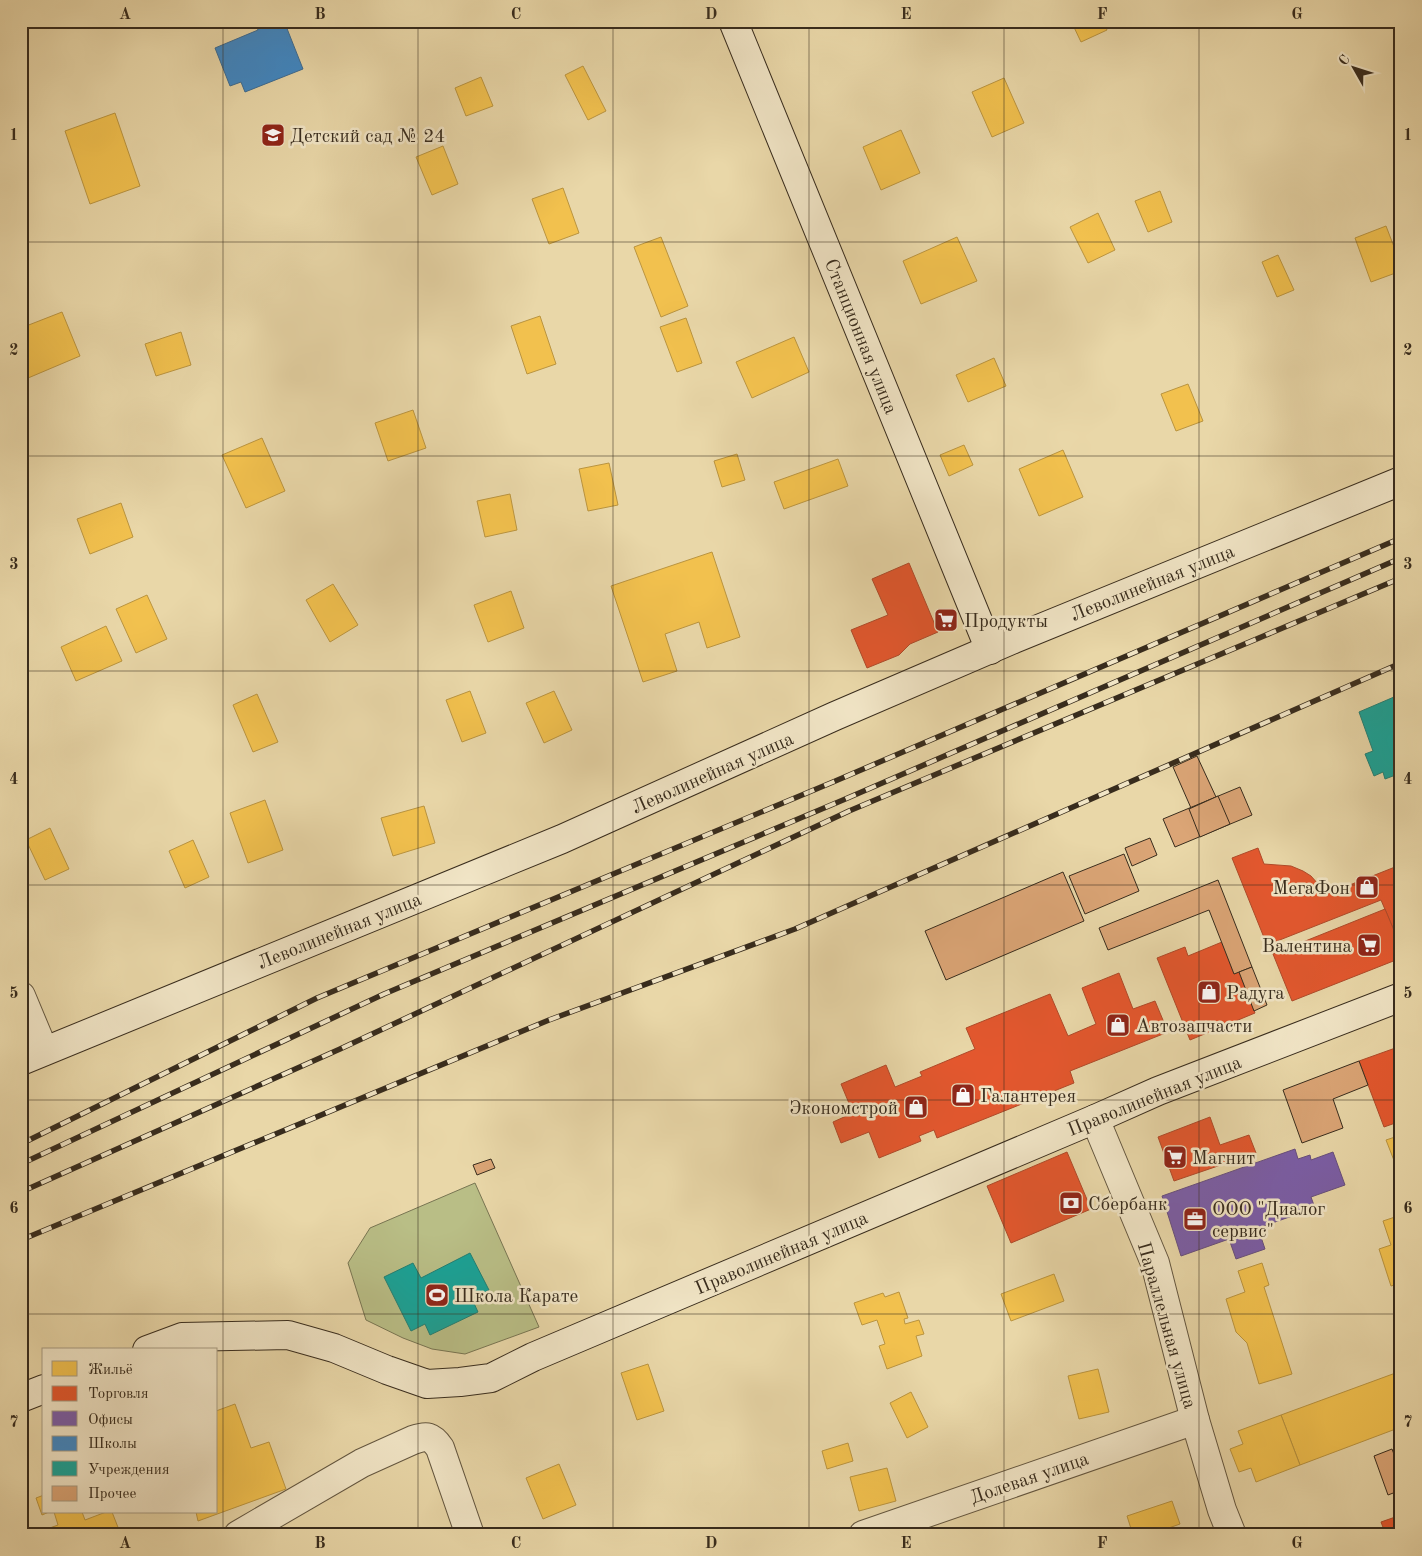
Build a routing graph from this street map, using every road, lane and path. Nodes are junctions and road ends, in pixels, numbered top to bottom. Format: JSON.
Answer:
{"nodes":[{"id":1,"x":733,"y":21,"type":"edge"},
{"id":2,"x":1401,"y":481,"type":"edge"},
{"id":3,"x":990,"y":650,"type":"junction"},
{"id":4,"x":21,"y":996,"type":"edge"},
{"id":5,"x":1401,"y":997,"type":"edge"},
{"id":6,"x":33,"y":1056,"type":"edge"},
{"id":7,"x":1095,"y":1119,"type":"junction"},
{"id":8,"x":152,"y":1348,"type":"edge"},
{"id":9,"x":42,"y":1390,"type":"edge"},
{"id":10,"x":21,"y":1398,"type":"edge"},
{"id":11,"x":1194,"y":1420,"type":"junction"},
{"id":12,"x":238,"y":1535,"type":"edge"},
{"id":13,"x":470,"y":1535,"type":"edge"},
{"id":14,"x":863,"y":1535,"type":"edge"},
{"id":15,"x":1232,"y":1535,"type":"edge"}],
"edges":[{"from":1,"to":3,"type":"main road","name":"Станционная улица"},
{"from":2,"to":3,"type":"main road","name":"Леволинейная улица"},
{"from":3,"to":6,"type":"main road","name":"Леволинейная улица"},
{"from":4,"to":6,"type":"main road"},
{"from":5,"to":7,"type":"main road","name":"Праволинейная улица"},
{"from":7,"to":8,"type":"main road","name":"Праволинейная улица"},
{"from":7,"to":11,"type":"main road","name":"Параллельная улица"},
{"from":9,"to":10,"type":"main road"},
{"from":11,"to":14,"type":"main road","name":"Долевая улица"},
{"from":11,"to":15,"type":"main road","name":"Параллельная улица"},
{"from":12,"to":13,"type":"main road"}]}
